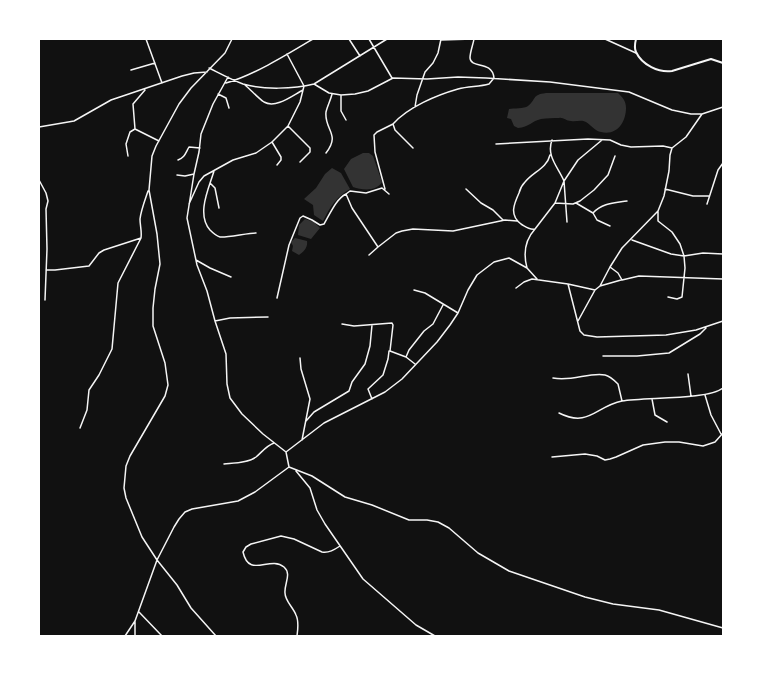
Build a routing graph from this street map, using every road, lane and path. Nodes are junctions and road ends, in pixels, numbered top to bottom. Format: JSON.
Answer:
{"nodes":[{"id":1,"x":146,"y":39,"type":"edge"},
{"id":2,"x":232,"y":39,"type":"edge"},
{"id":3,"x":313,"y":39,"type":"edge"},
{"id":4,"x":349,"y":39,"type":"edge"},
{"id":5,"x":369,"y":39,"type":"edge"},
{"id":6,"x":387,"y":39,"type":"edge"},
{"id":7,"x":441,"y":39,"type":"edge"},
{"id":8,"x":474,"y":39,"type":"edge"},
{"id":9,"x":605,"y":39,"type":"edge"},
{"id":10,"x":636,"y":39,"type":"edge"},
{"id":11,"x":373,"y":48,"type":"junction"},
{"id":12,"x":637,"y":53,"type":"junction"},
{"id":13,"x":288,"y":54,"type":"junction"},
{"id":14,"x":360,"y":56,"type":"junction"},
{"id":15,"x":155,"y":63,"type":"junction"},
{"id":16,"x":723,"y":63,"type":"edge"},
{"id":17,"x":209,"y":68,"type":"junction"},
{"id":18,"x":131,"y":70,"type":"dead end"},
{"id":19,"x":207,"y":72,"type":"junction"},
{"id":20,"x":228,"y":77,"type":"junction"},
{"id":21,"x":392,"y":78,"type":"junction"},
{"id":22,"x":494,"y":78,"type":"junction"},
{"id":23,"x":424,"y":79,"type":"junction"},
{"id":24,"x":236,"y":80,"type":"junction"},
{"id":25,"x":162,"y":83,"type":"junction"},
{"id":26,"x":225,"y":83,"type":"junction"},
{"id":27,"x":244,"y":84,"type":"junction"},
{"id":28,"x":314,"y":84,"type":"junction"},
{"id":29,"x":304,"y":86,"type":"junction"},
{"id":30,"x":146,"y":88,"type":"junction"},
{"id":31,"x":303,"y":90,"type":"junction"},
{"id":32,"x":218,"y":94,"type":"junction"},
{"id":33,"x":332,"y":94,"type":"junction"},
{"id":34,"x":341,"y":95,"type":"junction"},
{"id":35,"x":723,"y":107,"type":"edge"},
{"id":36,"x":229,"y":108,"type":"dead end"},
{"id":37,"x":415,"y":108,"type":"junction"},
{"id":38,"x":702,"y":114,"type":"junction"},
{"id":39,"x":346,"y":120,"type":"dead end"},
{"id":40,"x":393,"y":124,"type":"junction"},
{"id":41,"x":288,"y":126,"type":"junction"},
{"id":42,"x":39,"y":127,"type":"edge"},
{"id":43,"x":135,"y":129,"type":"junction"},
{"id":44,"x":552,"y":140,"type":"junction"},
{"id":45,"x":602,"y":140,"type":"junction"},
{"id":46,"x":159,"y":141,"type":"junction"},
{"id":47,"x":272,"y":142,"type":"junction"},
{"id":48,"x":496,"y":144,"type":"dead end"},
{"id":49,"x":200,"y":148,"type":"junction"},
{"id":50,"x":413,"y":148,"type":"dead end"},
{"id":51,"x":672,"y":148,"type":"junction"},
{"id":52,"x":326,"y":153,"type":"dead end"},
{"id":53,"x":550,"y":155,"type":"junction"},
{"id":54,"x":128,"y":156,"type":"dead end"},
{"id":55,"x":615,"y":156,"type":"dead end"},
{"id":56,"x":178,"y":160,"type":"dead end"},
{"id":57,"x":300,"y":162,"type":"dead end"},
{"id":58,"x":723,"y":163,"type":"edge"},
{"id":59,"x":276,"y":165,"type":"dead end"},
{"id":60,"x":214,"y":171,"type":"junction"},
{"id":61,"x":194,"y":174,"type":"junction"},
{"id":62,"x":177,"y":175,"type":"dead end"},
{"id":63,"x":39,"y":180,"type":"edge"},
{"id":64,"x":564,"y":181,"type":"junction"},
{"id":65,"x":210,"y":183,"type":"junction"},
{"id":66,"x":385,"y":189,"type":"junction"},
{"id":67,"x":466,"y":189,"type":"dead end"},
{"id":68,"x":665,"y":189,"type":"junction"},
{"id":69,"x":149,"y":190,"type":"junction"},
{"id":70,"x":346,"y":194,"type":"junction"},
{"id":71,"x":389,"y":194,"type":"dead end"},
{"id":72,"x":709,"y":196,"type":"junction"},
{"id":73,"x":627,"y":201,"type":"dead end"},
{"id":74,"x":555,"y":203,"type":"junction"},
{"id":75,"x":576,"y":203,"type":"junction"},
{"id":76,"x":566,"y":204,"type":"junction"},
{"id":77,"x":707,"y":204,"type":"dead end"},
{"id":78,"x":188,"y":206,"type":"junction"},
{"id":79,"x":219,"y":208,"type":"dead end"},
{"id":80,"x":658,"y":211,"type":"junction"},
{"id":81,"x":593,"y":213,"type":"junction"},
{"id":82,"x":504,"y":220,"type":"junction"},
{"id":83,"x":518,"y":221,"type":"junction"},
{"id":84,"x":567,"y":222,"type":"dead end"},
{"id":85,"x":610,"y":226,"type":"dead end"},
{"id":86,"x":535,"y":229,"type":"junction"},
{"id":87,"x":256,"y":233,"type":"dead end"},
{"id":88,"x":141,"y":238,"type":"junction"},
{"id":89,"x":631,"y":240,"type":"junction"},
{"id":90,"x":378,"y":247,"type":"junction"},
{"id":91,"x":723,"y":254,"type":"edge"},
{"id":92,"x":369,"y":255,"type":"dead end"},
{"id":93,"x":684,"y":256,"type":"junction"},
{"id":94,"x":196,"y":260,"type":"junction"},
{"id":95,"x":527,"y":268,"type":"junction"},
{"id":96,"x":610,"y":268,"type":"junction"},
{"id":97,"x":46,"y":270,"type":"junction"},
{"id":98,"x":231,"y":277,"type":"dead end"},
{"id":99,"x":684,"y":278,"type":"junction"},
{"id":100,"x":537,"y":279,"type":"junction"},
{"id":101,"x":723,"y":279,"type":"edge"},
{"id":102,"x":622,"y":280,"type":"junction"},
{"id":103,"x":568,"y":284,"type":"junction"},
{"id":104,"x":600,"y":286,"type":"junction"},
{"id":105,"x":516,"y":288,"type":"dead end"},
{"id":106,"x":414,"y":290,"type":"dead end"},
{"id":107,"x":595,"y":290,"type":"junction"},
{"id":108,"x":668,"y":297,"type":"dead end"},
{"id":109,"x":277,"y":298,"type":"dead end"},
{"id":110,"x":45,"y":300,"type":"dead end"},
{"id":111,"x":443,"y":305,"type":"junction"},
{"id":112,"x":458,"y":313,"type":"junction"},
{"id":113,"x":268,"y":317,"type":"dead end"},
{"id":114,"x":215,"y":321,"type":"junction"},
{"id":115,"x":723,"y":321,"type":"edge"},
{"id":116,"x":578,"y":322,"type":"junction"},
{"id":117,"x":342,"y":324,"type":"dead end"},
{"id":118,"x":372,"y":325,"type":"junction"},
{"id":119,"x":707,"y":326,"type":"junction"},
{"id":120,"x":390,"y":350,"type":"junction"},
{"id":121,"x":603,"y":356,"type":"dead end"},
{"id":122,"x":406,"y":357,"type":"junction"},
{"id":123,"x":300,"y":358,"type":"dead end"},
{"id":124,"x":415,"y":364,"type":"junction"},
{"id":125,"x":688,"y":374,"type":"dead end"},
{"id":126,"x":552,"y":378,"type":"dead end"},
{"id":127,"x":723,"y":388,"type":"edge"},
{"id":128,"x":705,"y":395,"type":"junction"},
{"id":129,"x":691,"y":396,"type":"junction"},
{"id":130,"x":372,"y":399,"type":"junction"},
{"id":131,"x":652,"y":399,"type":"junction"},
{"id":132,"x":622,"y":401,"type":"junction"},
{"id":133,"x":559,"y":412,"type":"dead end"},
{"id":134,"x":306,"y":421,"type":"junction"},
{"id":135,"x":668,"y":422,"type":"dead end"},
{"id":136,"x":80,"y":428,"type":"dead end"},
{"id":137,"x":722,"y":433,"type":"edge"},
{"id":138,"x":302,"y":440,"type":"junction"},
{"id":139,"x":274,"y":443,"type":"junction"},
{"id":140,"x":286,"y":452,"type":"junction"},
{"id":141,"x":552,"y":457,"type":"dead end"},
{"id":142,"x":224,"y":464,"type":"dead end"},
{"id":143,"x":289,"y":467,"type":"junction"},
{"id":144,"x":295,"y":469,"type":"junction"},
{"id":145,"x":340,"y":546,"type":"junction"},
{"id":146,"x":157,"y":560,"type":"junction"},
{"id":147,"x":139,"y":612,"type":"junction"},
{"id":148,"x":136,"y":621,"type":"junction"},
{"id":149,"x":723,"y":628,"type":"edge"},
{"id":150,"x":125,"y":636,"type":"edge"},
{"id":151,"x":135,"y":636,"type":"edge"},
{"id":152,"x":162,"y":636,"type":"edge"},
{"id":153,"x":216,"y":636,"type":"edge"},
{"id":154,"x":297,"y":636,"type":"edge"},
{"id":155,"x":435,"y":636,"type":"edge"}],
"edges":[{"from":1,"to":15,"type":"street"},
{"from":2,"to":17,"type":"street"},
{"from":3,"to":13,"type":"street"},
{"from":4,"to":14,"type":"street"},
{"from":5,"to":11,"type":"street"},
{"from":6,"to":11,"type":"street"},
{"from":7,"to":8,"type":"street"},
{"from":7,"to":23,"type":"street"},
{"from":8,"to":22,"type":"street"},
{"from":9,"to":12,"type":"street"},
{"from":10,"to":12,"type":"street"},
{"from":11,"to":14,"type":"street"},
{"from":11,"to":21,"type":"street"},
{"from":12,"to":16,"type":"street"},
{"from":13,"to":24,"type":"street"},
{"from":13,"to":29,"type":"street"},
{"from":14,"to":28,"type":"street"},
{"from":15,"to":18,"type":"street"},
{"from":15,"to":25,"type":"street"},
{"from":17,"to":19,"type":"street"},
{"from":17,"to":20,"type":"street"},
{"from":19,"to":25,"type":"street"},
{"from":19,"to":46,"type":"street"},
{"from":20,"to":24,"type":"street"},
{"from":20,"to":26,"type":"street"},
{"from":21,"to":23,"type":"street"},
{"from":21,"to":34,"type":"street"},
{"from":22,"to":23,"type":"street"},
{"from":22,"to":37,"type":"street"},
{"from":22,"to":38,"type":"street"},
{"from":23,"to":37,"type":"street"},
{"from":24,"to":26,"type":"street"},
{"from":24,"to":27,"type":"street"},
{"from":25,"to":30,"type":"street"},
{"from":26,"to":32,"type":"street"},
{"from":27,"to":29,"type":"street"},
{"from":27,"to":31,"type":"street"},
{"from":28,"to":29,"type":"street"},
{"from":28,"to":33,"type":"street"},
{"from":29,"to":31,"type":"street"},
{"from":30,"to":42,"type":"street"},
{"from":30,"to":43,"type":"street"},
{"from":31,"to":41,"type":"street"},
{"from":32,"to":36,"type":"street"},
{"from":32,"to":49,"type":"street"},
{"from":33,"to":34,"type":"street"},
{"from":33,"to":52,"type":"street"},
{"from":34,"to":39,"type":"street"},
{"from":35,"to":38,"type":"street"},
{"from":37,"to":40,"type":"street"},
{"from":38,"to":51,"type":"street"},
{"from":40,"to":50,"type":"street"},
{"from":40,"to":66,"type":"street"},
{"from":41,"to":47,"type":"street"},
{"from":41,"to":57,"type":"street"},
{"from":43,"to":46,"type":"street"},
{"from":43,"to":54,"type":"street"},
{"from":44,"to":45,"type":"street"},
{"from":44,"to":48,"type":"street"},
{"from":44,"to":53,"type":"street"},
{"from":45,"to":51,"type":"street"},
{"from":45,"to":64,"type":"street"},
{"from":46,"to":69,"type":"street"},
{"from":47,"to":59,"type":"street"},
{"from":47,"to":60,"type":"street"},
{"from":49,"to":56,"type":"street"},
{"from":49,"to":61,"type":"street"},
{"from":51,"to":68,"type":"street"},
{"from":53,"to":64,"type":"street"},
{"from":53,"to":83,"type":"street"},
{"from":55,"to":75,"type":"street"},
{"from":58,"to":72,"type":"street"},
{"from":60,"to":65,"type":"street"},
{"from":60,"to":78,"type":"street"},
{"from":61,"to":62,"type":"street"},
{"from":61,"to":78,"type":"street"},
{"from":63,"to":97,"type":"street"},
{"from":64,"to":74,"type":"street"},
{"from":64,"to":76,"type":"street"},
{"from":65,"to":79,"type":"street"},
{"from":65,"to":87,"type":"street"},
{"from":66,"to":70,"type":"street"},
{"from":66,"to":71,"type":"street"},
{"from":67,"to":82,"type":"street"},
{"from":68,"to":72,"type":"street"},
{"from":68,"to":80,"type":"street"},
{"from":69,"to":88,"type":"street"},
{"from":69,"to":146,"type":"street"},
{"from":70,"to":90,"type":"street"},
{"from":70,"to":109,"type":"street"},
{"from":72,"to":77,"type":"street"},
{"from":73,"to":81,"type":"street"},
{"from":74,"to":76,"type":"street"},
{"from":74,"to":86,"type":"street"},
{"from":75,"to":76,"type":"street"},
{"from":75,"to":81,"type":"street"},
{"from":76,"to":84,"type":"street"},
{"from":78,"to":94,"type":"street"},
{"from":80,"to":89,"type":"street"},
{"from":80,"to":93,"type":"street"},
{"from":81,"to":85,"type":"street"},
{"from":82,"to":83,"type":"street"},
{"from":82,"to":90,"type":"street"},
{"from":83,"to":86,"type":"street"},
{"from":86,"to":95,"type":"street"},
{"from":88,"to":97,"type":"street"},
{"from":88,"to":136,"type":"street"},
{"from":89,"to":93,"type":"street"},
{"from":89,"to":96,"type":"street"},
{"from":90,"to":92,"type":"street"},
{"from":91,"to":93,"type":"street"},
{"from":93,"to":99,"type":"street"},
{"from":94,"to":98,"type":"street"},
{"from":94,"to":114,"type":"street"},
{"from":95,"to":100,"type":"street"},
{"from":95,"to":112,"type":"street"},
{"from":96,"to":102,"type":"street"},
{"from":96,"to":104,"type":"street"},
{"from":97,"to":110,"type":"street"},
{"from":99,"to":101,"type":"street"},
{"from":99,"to":102,"type":"street"},
{"from":99,"to":108,"type":"street"},
{"from":100,"to":103,"type":"street"},
{"from":100,"to":105,"type":"street"},
{"from":102,"to":104,"type":"street"},
{"from":103,"to":107,"type":"street"},
{"from":103,"to":116,"type":"street"},
{"from":104,"to":107,"type":"street"},
{"from":106,"to":111,"type":"street"},
{"from":107,"to":116,"type":"street"},
{"from":111,"to":112,"type":"street"},
{"from":111,"to":122,"type":"street"},
{"from":112,"to":124,"type":"street"},
{"from":113,"to":114,"type":"street"},
{"from":114,"to":139,"type":"street"},
{"from":115,"to":119,"type":"street"},
{"from":116,"to":119,"type":"street"},
{"from":117,"to":118,"type":"street"},
{"from":118,"to":120,"type":"street"},
{"from":118,"to":134,"type":"street"},
{"from":119,"to":121,"type":"street"},
{"from":120,"to":122,"type":"street"},
{"from":120,"to":130,"type":"street"},
{"from":122,"to":124,"type":"street"},
{"from":123,"to":134,"type":"street"},
{"from":124,"to":130,"type":"street"},
{"from":125,"to":129,"type":"street"},
{"from":126,"to":132,"type":"street"},
{"from":127,"to":128,"type":"street"},
{"from":128,"to":129,"type":"street"},
{"from":128,"to":137,"type":"street"},
{"from":129,"to":131,"type":"street"},
{"from":130,"to":138,"type":"street"},
{"from":131,"to":132,"type":"street"},
{"from":131,"to":135,"type":"street"},
{"from":132,"to":133,"type":"street"},
{"from":134,"to":138,"type":"street"},
{"from":137,"to":141,"type":"street"},
{"from":138,"to":140,"type":"street"},
{"from":139,"to":140,"type":"street"},
{"from":139,"to":142,"type":"street"},
{"from":140,"to":143,"type":"street"},
{"from":143,"to":144,"type":"street"},
{"from":143,"to":146,"type":"street"},
{"from":144,"to":145,"type":"street"},
{"from":144,"to":149,"type":"street"},
{"from":145,"to":154,"type":"street"},
{"from":145,"to":155,"type":"street"},
{"from":146,"to":147,"type":"street"},
{"from":146,"to":153,"type":"street"},
{"from":147,"to":148,"type":"street"},
{"from":147,"to":152,"type":"street"},
{"from":148,"to":150,"type":"street"},
{"from":148,"to":151,"type":"street"}]}
